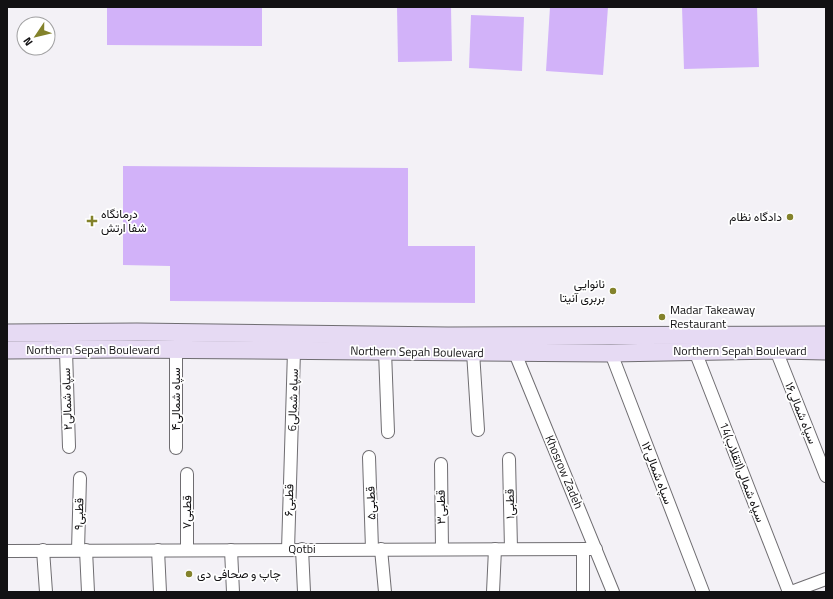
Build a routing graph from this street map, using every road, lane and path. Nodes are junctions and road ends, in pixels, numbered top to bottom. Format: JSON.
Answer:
{"nodes":[{"id":1,"x":7,"y":333,"type":"edge"},
{"id":2,"x":826,"y":335,"type":"edge"},
{"id":3,"x":246,"y":342,"type":"junction"},
{"id":4,"x":659,"y":344,"type":"junction"},
{"id":5,"x":7,"y":350,"type":"edge"},
{"id":6,"x":176,"y":350,"type":"junction"},
{"id":7,"x":776,"y":350,"type":"junction"},
{"id":8,"x":66,"y":351,"type":"junction"},
{"id":9,"x":294,"y":351,"type":"junction"},
{"id":10,"x":385,"y":351,"type":"junction"},
{"id":11,"x":695,"y":351,"type":"junction"},
{"id":12,"x":826,"y":351,"type":"edge"},
{"id":13,"x":473,"y":352,"type":"junction"},
{"id":14,"x":515,"y":353,"type":"junction"},
{"id":15,"x":611,"y":353,"type":"junction"},
{"id":16,"x":478,"y":430,"type":"dead end"},
{"id":17,"x":388,"y":432,"type":"dead end"},
{"id":18,"x":69,"y":448,"type":"dead end"},
{"id":19,"x":176,"y":448,"type":"dead end"},
{"id":20,"x":291,"y":450,"type":"joint"},
{"id":21,"x":369,"y":457,"type":"dead end"},
{"id":22,"x":509,"y":459,"type":"dead end"},
{"id":23,"x":441,"y":464,"type":"dead end"},
{"id":24,"x":187,"y":474,"type":"dead end"},
{"id":25,"x":826,"y":476,"type":"edge"},
{"id":26,"x":80,"y":478,"type":"dead end"},
{"id":27,"x":377,"y":549,"type":"junction"},
{"id":28,"x":442,"y":549,"type":"junction"},
{"id":29,"x":495,"y":549,"type":"junction"},
{"id":30,"x":511,"y":549,"type":"junction"},
{"id":31,"x":583,"y":549,"type":"junction"},
{"id":32,"x":596,"y":549,"type":"junction"},
{"id":33,"x":44,"y":550,"type":"junction"},
{"id":34,"x":82,"y":550,"type":"junction"},
{"id":35,"x":158,"y":550,"type":"junction"},
{"id":36,"x":186,"y":550,"type":"junction"},
{"id":37,"x":231,"y":550,"type":"junction"},
{"id":38,"x":288,"y":550,"type":"junction"},
{"id":39,"x":302,"y":550,"type":"junction"},
{"id":40,"x":7,"y":551,"type":"edge"},
{"id":41,"x":826,"y":579,"type":"edge"},
{"id":42,"x":46,"y":592,"type":"edge"},
{"id":43,"x":88,"y":592,"type":"edge"},
{"id":44,"x":160,"y":592,"type":"edge"},
{"id":45,"x":233,"y":592,"type":"edge"},
{"id":46,"x":304,"y":592,"type":"edge"},
{"id":47,"x":385,"y":592,"type":"edge"},
{"id":48,"x":493,"y":592,"type":"edge"},
{"id":49,"x":582,"y":592,"type":"edge"},
{"id":50,"x":614,"y":592,"type":"edge"},
{"id":51,"x":703,"y":592,"type":"edge"},
{"id":52,"x":790,"y":592,"type":"edge"}],
"edges":[{"from":1,"to":3,"type":"main road","name":"Northern Sepah Boulevard"},
{"from":2,"to":4,"type":"main road","name":"Northern Sepah Boulevard"},
{"from":3,"to":4,"type":"main road","name":"Northern Sepah Boulevard"},
{"from":3,"to":6,"type":"main road","name":"Northern Sepah Boulevard"},
{"from":3,"to":9,"type":"main road","name":"Northern Sepah Boulevard"},
{"from":4,"to":11,"type":"main road","name":"Northern Sepah Boulevard"},
{"from":4,"to":15,"type":"main road","name":"Northern Sepah Boulevard"},
{"from":5,"to":8,"type":"main road","name":"Northern Sepah Boulevard"},
{"from":6,"to":8,"type":"main road","name":"Northern Sepah Boulevard"},
{"from":6,"to":19,"type":"street","name":"سپاه شمالی۴"},
{"from":7,"to":11,"type":"main road","name":"Northern Sepah Boulevard"},
{"from":7,"to":12,"type":"main road","name":"Northern Sepah Boulevard"},
{"from":7,"to":25,"type":"street","name":"سپاه شمالی۱۶"},
{"from":8,"to":18,"type":"street","name":"سپاه شمالی۲"},
{"from":9,"to":10,"type":"main road","name":"Northern Sepah Boulevard"},
{"from":9,"to":20,"type":"street","name":"6سپاه شمالی"},
{"from":10,"to":13,"type":"main road","name":"Northern Sepah Boulevard"},
{"from":10,"to":17,"type":"street"},
{"from":11,"to":52,"type":"street","name":"14سپاه شمالی(اتقلاب)"},
{"from":13,"to":14,"type":"main road","name":"Northern Sepah Boulevard"},
{"from":13,"to":16,"type":"street"},
{"from":14,"to":15,"type":"main road","name":"Northern Sepah Boulevard"},
{"from":14,"to":32,"type":"street","name":"Khosrow Zadeh"},
{"from":15,"to":51,"type":"street","name":"سپاه شمالی۱۲"},
{"from":20,"to":38,"type":"street","name":"قطبی۶"},
{"from":21,"to":27,"type":"street","name":"قطبی۵"},
{"from":22,"to":30,"type":"street","name":"قطبی۱"},
{"from":23,"to":28,"type":"street","name":"قطبی۳"},
{"from":24,"to":36,"type":"street","name":"قطبی۷"},
{"from":26,"to":34,"type":"street","name":"قطبی۹"},
{"from":27,"to":28,"type":"street","name":"Qotbi"},
{"from":27,"to":39,"type":"street","name":"Qotbi"},
{"from":27,"to":47,"type":"street","name":"قطبی۵"},
{"from":28,"to":29,"type":"street","name":"Qotbi"},
{"from":29,"to":30,"type":"street","name":"Qotbi"},
{"from":29,"to":48,"type":"street"},
{"from":30,"to":31,"type":"street","name":"Qotbi"},
{"from":31,"to":32,"type":"street","name":"Qotbi"},
{"from":31,"to":49,"type":"street"},
{"from":32,"to":50,"type":"street","name":"Khosrow Zadeh"},
{"from":33,"to":34,"type":"street","name":"Qotbi"},
{"from":33,"to":40,"type":"street","name":"Qotbi"},
{"from":33,"to":42,"type":"street"},
{"from":34,"to":35,"type":"street","name":"Qotbi"},
{"from":34,"to":43,"type":"street","name":"قطبی۹"},
{"from":35,"to":36,"type":"street","name":"Qotbi"},
{"from":35,"to":44,"type":"street"},
{"from":36,"to":37,"type":"street","name":"Qotbi"},
{"from":37,"to":38,"type":"street","name":"Qotbi"},
{"from":37,"to":45,"type":"street"},
{"from":38,"to":39,"type":"street","name":"Qotbi"},
{"from":39,"to":46,"type":"street"},
{"from":41,"to":52,"type":"street"}]}
